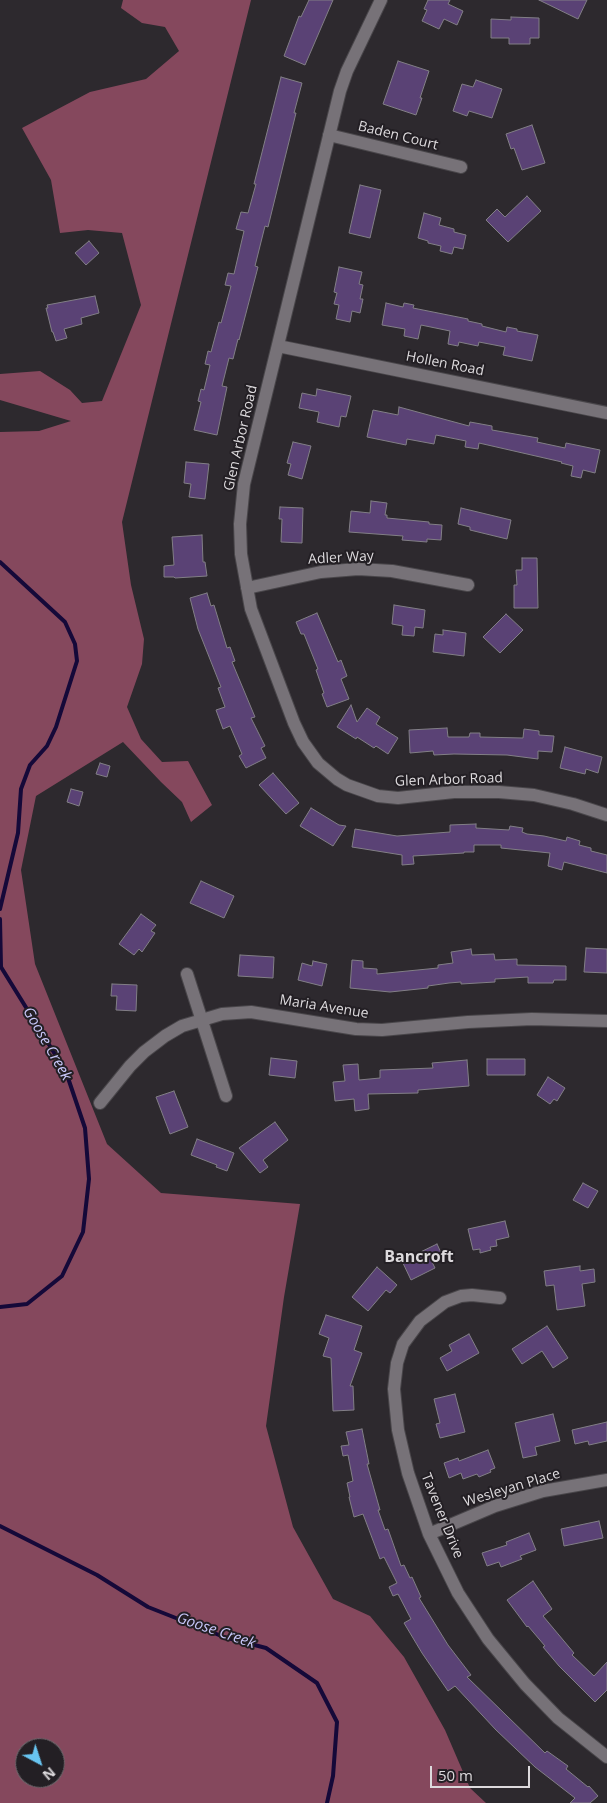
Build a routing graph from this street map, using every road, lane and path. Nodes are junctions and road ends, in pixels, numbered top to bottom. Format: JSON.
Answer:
{"nodes":[{"id":1,"x":381,"y":0,"type":"edge"},
{"id":2,"x":328,"y":135,"type":"junction"},
{"id":3,"x":461,"y":167,"type":"dead end"},
{"id":4,"x":278,"y":346,"type":"junction"},
{"id":5,"x":607,"y":413,"type":"edge"},
{"id":6,"x":468,"y":585,"type":"dead end"},
{"id":7,"x":247,"y":588,"type":"junction"},
{"id":8,"x":607,"y":815,"type":"edge"},
{"id":9,"x":187,"y":974,"type":"dead end"},
{"id":10,"x":202,"y":1020,"type":"junction"},
{"id":11,"x":607,"y":1021,"type":"edge"},
{"id":12,"x":226,"y":1096,"type":"dead end"},
{"id":13,"x":100,"y":1103,"type":"dead end"},
{"id":14,"x":500,"y":1298,"type":"dead end"},
{"id":15,"x":607,"y":1480,"type":"edge"},
{"id":16,"x":429,"y":1534,"type":"junction"},
{"id":17,"x":607,"y":1755,"type":"edge"}],
"edges":[{"from":1,"to":2,"type":"street","name":"Glen Arbor Road"},
{"from":2,"to":3,"type":"street","name":"Baden Court"},
{"from":2,"to":4,"type":"street","name":"Glen Arbor Road"},
{"from":4,"to":5,"type":"street","name":"Hollen Road"},
{"from":4,"to":7,"type":"street","name":"Glen Arbor Road"},
{"from":6,"to":7,"type":"street","name":"Adler Way"},
{"from":7,"to":8,"type":"street","name":"Glen Arbor Road"},
{"from":9,"to":10,"type":"street"},
{"from":10,"to":11,"type":"street","name":"Maria Avenue"},
{"from":10,"to":12,"type":"street"},
{"from":10,"to":13,"type":"street","name":"Maria Avenue"},
{"from":14,"to":16,"type":"street","name":"Tavener Drive"},
{"from":15,"to":16,"type":"street","name":"Wesleyan Place"},
{"from":16,"to":17,"type":"street","name":"Tavener Drive"}]}
